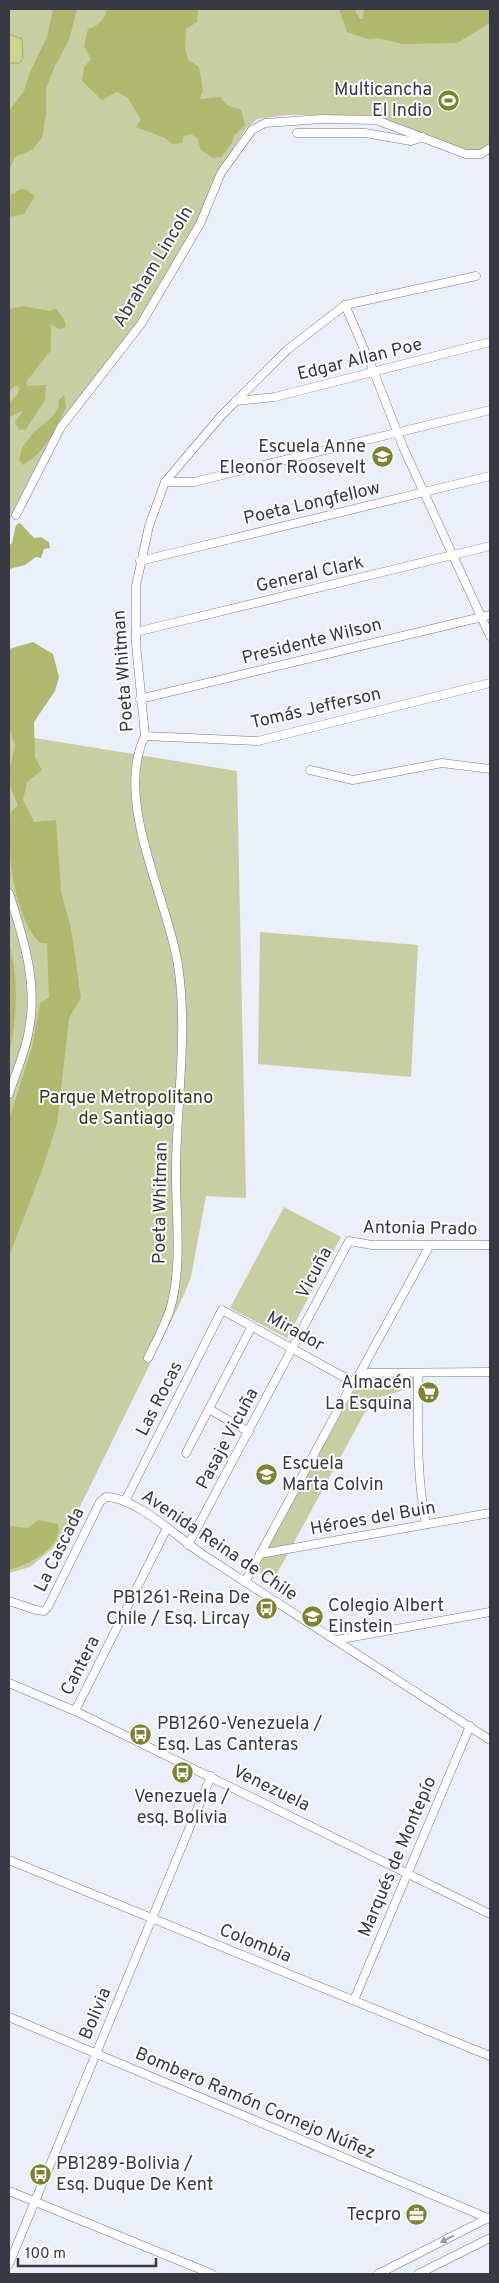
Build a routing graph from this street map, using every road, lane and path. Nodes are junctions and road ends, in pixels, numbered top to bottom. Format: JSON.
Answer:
{"nodes":[{"id":1,"x":297,"y":133,"type":"dead end"},
{"id":2,"x":423,"y":137,"type":"junction"},
{"id":3,"x":490,"y":148,"type":"edge"},
{"id":4,"x":476,"y":276,"type":"dead end"},
{"id":5,"x":344,"y":305,"type":"junction"},
{"id":6,"x":490,"y":342,"type":"edge"},
{"id":7,"x":374,"y":372,"type":"junction"},
{"id":8,"x":236,"y":401,"type":"junction"},
{"id":9,"x":490,"y":410,"type":"edge"},
{"id":10,"x":398,"y":434,"type":"junction"},
{"id":11,"x":490,"y":476,"type":"edge"},
{"id":12,"x":164,"y":482,"type":"junction"},
{"id":13,"x":424,"y":493,"type":"junction"},
{"id":14,"x":16,"y":515,"type":"dead end"},
{"id":15,"x":490,"y":546,"type":"edge"},
{"id":16,"x":452,"y":556,"type":"junction"},
{"id":17,"x":140,"y":561,"type":"junction"},
{"id":18,"x":490,"y":614,"type":"edge"},
{"id":19,"x":482,"y":617,"type":"junction"},
{"id":20,"x":136,"y":632,"type":"junction"},
{"id":21,"x":490,"y":636,"type":"edge"},
{"id":22,"x":490,"y":683,"type":"edge"},
{"id":23,"x":140,"y":699,"type":"junction"},
{"id":24,"x":145,"y":736,"type":"junction"},
{"id":25,"x":490,"y":769,"type":"edge"},
{"id":26,"x":310,"y":770,"type":"dead end"},
{"id":27,"x":9,"y":893,"type":"edge"},
{"id":28,"x":9,"y":1094,"type":"edge"},
{"id":29,"x":349,"y":1241,"type":"joint"},
{"id":30,"x":430,"y":1245,"type":"junction"},
{"id":31,"x":490,"y":1245,"type":"edge"},
{"id":32,"x":222,"y":1310,"type":"joint"},
{"id":33,"x":252,"y":1326,"type":"junction"},
{"id":34,"x":293,"y":1347,"type":"junction"},
{"id":35,"x":148,"y":1358,"type":"dead end"},
{"id":36,"x":490,"y":1372,"type":"edge"},
{"id":37,"x":360,"y":1373,"type":"junction"},
{"id":38,"x":418,"y":1373,"type":"junction"},
{"id":39,"x":353,"y":1382,"type":"junction"},
{"id":40,"x":208,"y":1409,"type":"junction"},
{"id":41,"x":249,"y":1432,"type":"junction"},
{"id":42,"x":186,"y":1453,"type":"dead end"},
{"id":43,"x":106,"y":1497,"type":"joint"},
{"id":44,"x":125,"y":1501,"type":"junction"},
{"id":45,"x":490,"y":1513,"type":"edge"},
{"id":46,"x":426,"y":1524,"type":"junction"},
{"id":47,"x":167,"y":1528,"type":"junction"},
{"id":48,"x":188,"y":1545,"type":"junction"},
{"id":49,"x":260,"y":1554,"type":"junction"},
{"id":50,"x":245,"y":1582,"type":"junction"},
{"id":51,"x":9,"y":1601,"type":"edge"},
{"id":52,"x":490,"y":1612,"type":"edge"},
{"id":53,"x":336,"y":1640,"type":"junction"},
{"id":54,"x":9,"y":1683,"type":"edge"},
{"id":55,"x":75,"y":1711,"type":"junction"},
{"id":56,"x":470,"y":1726,"type":"junction"},
{"id":57,"x":489,"y":1737,"type":"edge"},
{"id":58,"x":211,"y":1776,"type":"junction"},
{"id":59,"x":9,"y":1860,"type":"edge"},
{"id":60,"x":407,"y":1873,"type":"junction"},
{"id":61,"x":490,"y":1914,"type":"edge"},
{"id":62,"x":152,"y":1918,"type":"junction"},
{"id":63,"x":354,"y":2000,"type":"junction"},
{"id":64,"x":9,"y":2017,"type":"edge"},
{"id":65,"x":96,"y":2053,"type":"junction"},
{"id":66,"x":490,"y":2056,"type":"edge"},
{"id":67,"x":9,"y":2191,"type":"edge"},
{"id":68,"x":35,"y":2201,"type":"junction"},
{"id":69,"x":489,"y":2218,"type":"edge"},
{"id":70,"x":490,"y":2238,"type":"edge"},
{"id":71,"x":9,"y":2264,"type":"edge"},
{"id":72,"x":212,"y":2274,"type":"edge"},
{"id":73,"x":378,"y":2274,"type":"edge"},
{"id":74,"x":418,"y":2274,"type":"edge"}],
"edges":[{"from":1,"to":2,"type":"street","name":"Abraham Lincoln"},
{"from":2,"to":3,"type":"street","name":"Abraham Lincoln"},
{"from":2,"to":14,"type":"street","name":"Abraham Lincoln"},
{"from":4,"to":5,"type":"street","name":"Poeta Whitman"},
{"from":5,"to":7,"type":"street"},
{"from":5,"to":8,"type":"street","name":"Poeta Whitman"},
{"from":6,"to":7,"type":"street","name":"Edgar Allan Poe"},
{"from":7,"to":8,"type":"street","name":"Edgar Allan Poe"},
{"from":7,"to":10,"type":"street"},
{"from":8,"to":12,"type":"street","name":"Poeta Whitman"},
{"from":9,"to":10,"type":"street"},
{"from":10,"to":12,"type":"street"},
{"from":10,"to":13,"type":"street"},
{"from":11,"to":13,"type":"street","name":"Poeta Longfellow"},
{"from":12,"to":17,"type":"street","name":"Poeta Whitman"},
{"from":13,"to":16,"type":"street"},
{"from":13,"to":17,"type":"street","name":"Poeta Longfellow"},
{"from":15,"to":16,"type":"street","name":"General Clark"},
{"from":16,"to":19,"type":"street"},
{"from":16,"to":20,"type":"street","name":"General Clark"},
{"from":17,"to":20,"type":"street","name":"Poeta Whitman"},
{"from":18,"to":19,"type":"street","name":"Presidente Wilson"},
{"from":19,"to":21,"type":"street"},
{"from":19,"to":23,"type":"street","name":"Presidente Wilson"},
{"from":20,"to":23,"type":"street","name":"Poeta Whitman"},
{"from":22,"to":24,"type":"street","name":"Tomás Jefferson"},
{"from":23,"to":24,"type":"street","name":"Poeta Whitman"},
{"from":24,"to":35,"type":"street","name":"Poeta Whitman"},
{"from":25,"to":26,"type":"street"},
{"from":27,"to":28,"type":"street"},
{"from":29,"to":30,"type":"street","name":"Antonia Prado"},
{"from":29,"to":34,"type":"street","name":"Vicuña"},
{"from":30,"to":31,"type":"street","name":"Antonia Prado"},
{"from":30,"to":37,"type":"street"},
{"from":32,"to":33,"type":"street","name":"Mirador"},
{"from":32,"to":44,"type":"street","name":"Las Rocas"},
{"from":33,"to":34,"type":"street","name":"Mirador"},
{"from":33,"to":40,"type":"street"},
{"from":34,"to":39,"type":"street","name":"Mirador"},
{"from":34,"to":41,"type":"street","name":"Pasaje Vicuña"},
{"from":36,"to":38,"type":"street"},
{"from":37,"to":38,"type":"street"},
{"from":37,"to":39,"type":"street"},
{"from":38,"to":46,"type":"street"},
{"from":39,"to":49,"type":"street"},
{"from":40,"to":41,"type":"street"},
{"from":40,"to":42,"type":"street"},
{"from":41,"to":48,"type":"street","name":"Pasaje Vicuña"},
{"from":43,"to":44,"type":"street","name":"Avenida Reina de Chile"},
{"from":43,"to":51,"type":"street","name":"La Cascada"},
{"from":44,"to":47,"type":"street","name":"Avenida Reina de Chile"},
{"from":45,"to":46,"type":"street","name":"Héroes del Buin"},
{"from":46,"to":49,"type":"street","name":"Héroes del Buin"},
{"from":47,"to":48,"type":"street","name":"Avenida Reina de Chile"},
{"from":47,"to":55,"type":"street","name":"Cantera"},
{"from":48,"to":50,"type":"street","name":"Avenida Reina de Chile"},
{"from":49,"to":50,"type":"street"},
{"from":50,"to":53,"type":"street","name":"Avenida Reina de Chile"},
{"from":52,"to":53,"type":"street"},
{"from":53,"to":56,"type":"street","name":"Avenida Reina de Chile"},
{"from":54,"to":55,"type":"street","name":"Venezuela"},
{"from":55,"to":58,"type":"street","name":"Venezuela"},
{"from":56,"to":57,"type":"street","name":"Avenida Reina de Chile"},
{"from":56,"to":60,"type":"street","name":"Marqués de Montepío"},
{"from":58,"to":60,"type":"street","name":"Venezuela"},
{"from":58,"to":62,"type":"street","name":"Bolivia"},
{"from":59,"to":62,"type":"street","name":"Colombia"},
{"from":60,"to":61,"type":"street","name":"Venezuela"},
{"from":60,"to":63,"type":"street","name":"Marqués de Montepío"},
{"from":62,"to":63,"type":"street","name":"Colombia"},
{"from":62,"to":65,"type":"street","name":"Bolivia"},
{"from":63,"to":66,"type":"street","name":"Colombia"},
{"from":64,"to":65,"type":"street","name":"Bombero Ramón Cornejo Núñez"},
{"from":65,"to":68,"type":"street","name":"Bolivia"},
{"from":65,"to":69,"type":"street","name":"Bombero Ramón Cornejo Núñez"},
{"from":67,"to":68,"type":"street"},
{"from":68,"to":71,"type":"street","name":"Bolivia"},
{"from":68,"to":72,"type":"street"},
{"from":69,"to":73,"type":"street","one_way":true},
{"from":70,"to":74,"type":"street"}]}
